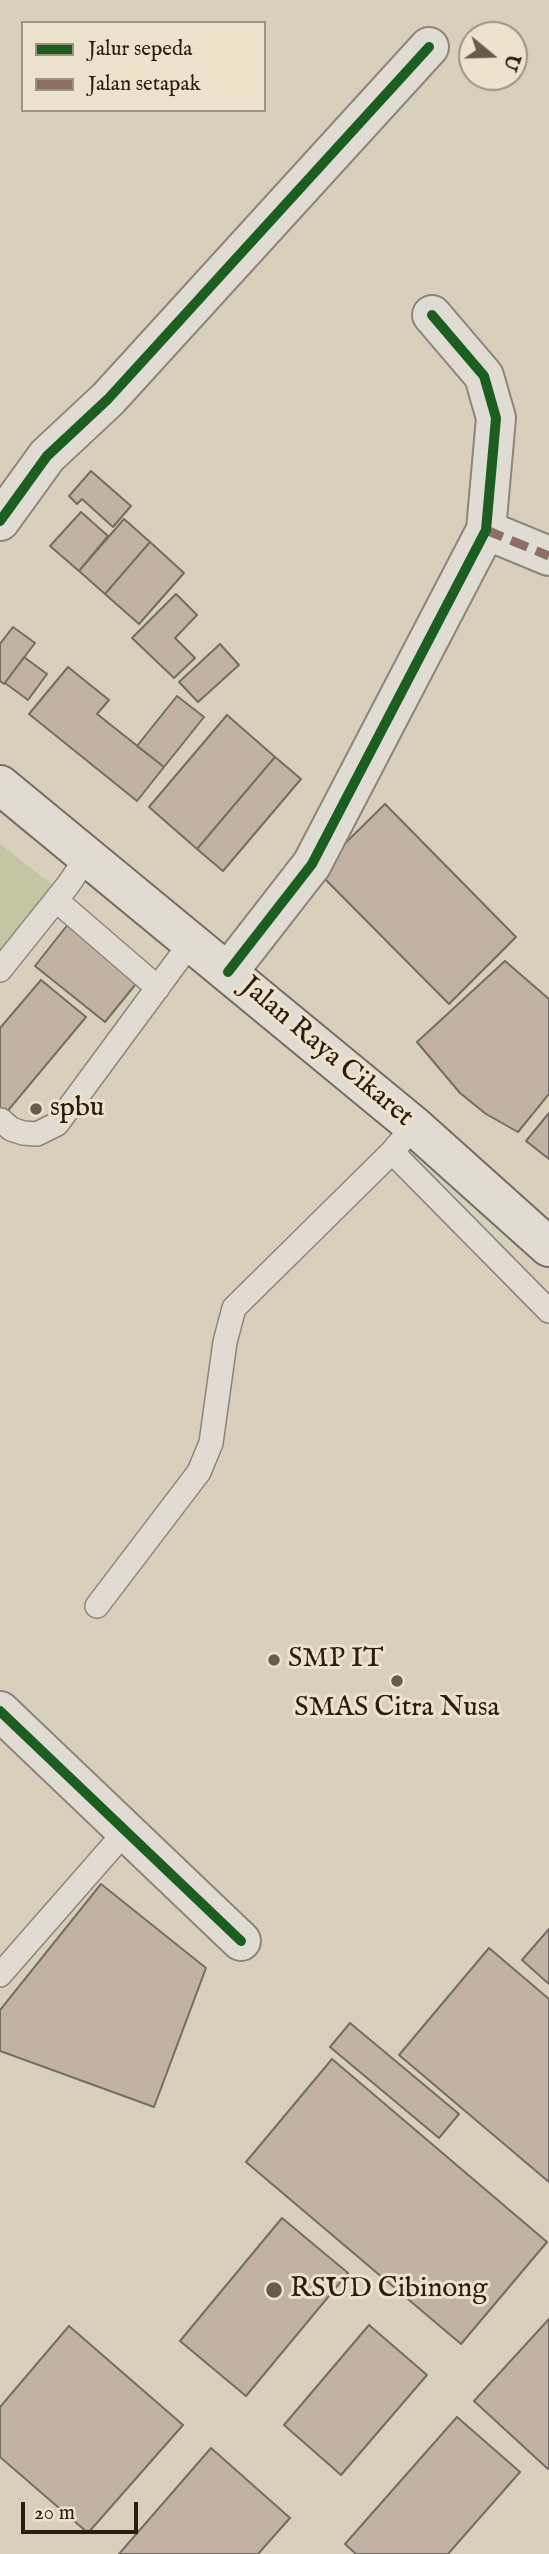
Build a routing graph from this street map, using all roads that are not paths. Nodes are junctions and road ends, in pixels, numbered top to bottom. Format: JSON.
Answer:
{"nodes":[{"id":1,"x":429,"y":47,"type":"dead end"},
{"id":2,"x":432,"y":315,"type":"dead end"},
{"id":3,"x":0,"y":521,"type":"edge"},
{"id":4,"x":486,"y":530,"type":"junction"},
{"id":5,"x":549,"y":556,"type":"edge"},
{"id":6,"x":0,"y":785,"type":"edge"},
{"id":7,"x":88,"y":858,"type":"junction"},
{"id":8,"x":56,"y":900,"type":"junction"},
{"id":9,"x":192,"y":941,"type":"junction"},
{"id":10,"x":0,"y":970,"type":"edge"},
{"id":11,"x":228,"y":972,"type":"junction"},
{"id":12,"x":158,"y":988,"type":"junction"},
{"id":13,"x":1,"y":1120,"type":"edge"},
{"id":14,"x":403,"y":1139,"type":"junction"},
{"id":15,"x":549,"y":1247,"type":"edge"},
{"id":16,"x":549,"y":1311,"type":"edge"},
{"id":17,"x":97,"y":1606,"type":"dead end"},
{"id":18,"x":0,"y":1711,"type":"edge"},
{"id":19,"x":126,"y":1830,"type":"junction"},
{"id":20,"x":241,"y":1941,"type":"dead end"},
{"id":21,"x":0,"y":1975,"type":"edge"}],
"edges":[{"from":1,"to":3,"type":"street"},
{"from":2,"to":4,"type":"street"},
{"from":4,"to":5,"type":"street"},
{"from":4,"to":11,"type":"street"},
{"from":6,"to":7,"type":"street","name":"Jalan Raya Cikaret"},
{"from":7,"to":8,"type":"lane"},
{"from":7,"to":9,"type":"street","name":"Jalan Raya Cikaret"},
{"from":8,"to":10,"type":"lane"},
{"from":8,"to":12,"type":"lane"},
{"from":9,"to":11,"type":"street","name":"Jalan Raya Cikaret"},
{"from":9,"to":12,"type":"lane"},
{"from":11,"to":14,"type":"street","name":"Jalan Raya Cikaret"},
{"from":12,"to":13,"type":"lane"},
{"from":14,"to":15,"type":"street","name":"Jalan Raya Cikaret"},
{"from":14,"to":16,"type":"lane"},
{"from":14,"to":17,"type":"lane"},
{"from":18,"to":19,"type":"street"},
{"from":19,"to":20,"type":"street"},
{"from":19,"to":21,"type":"lane"}]}
